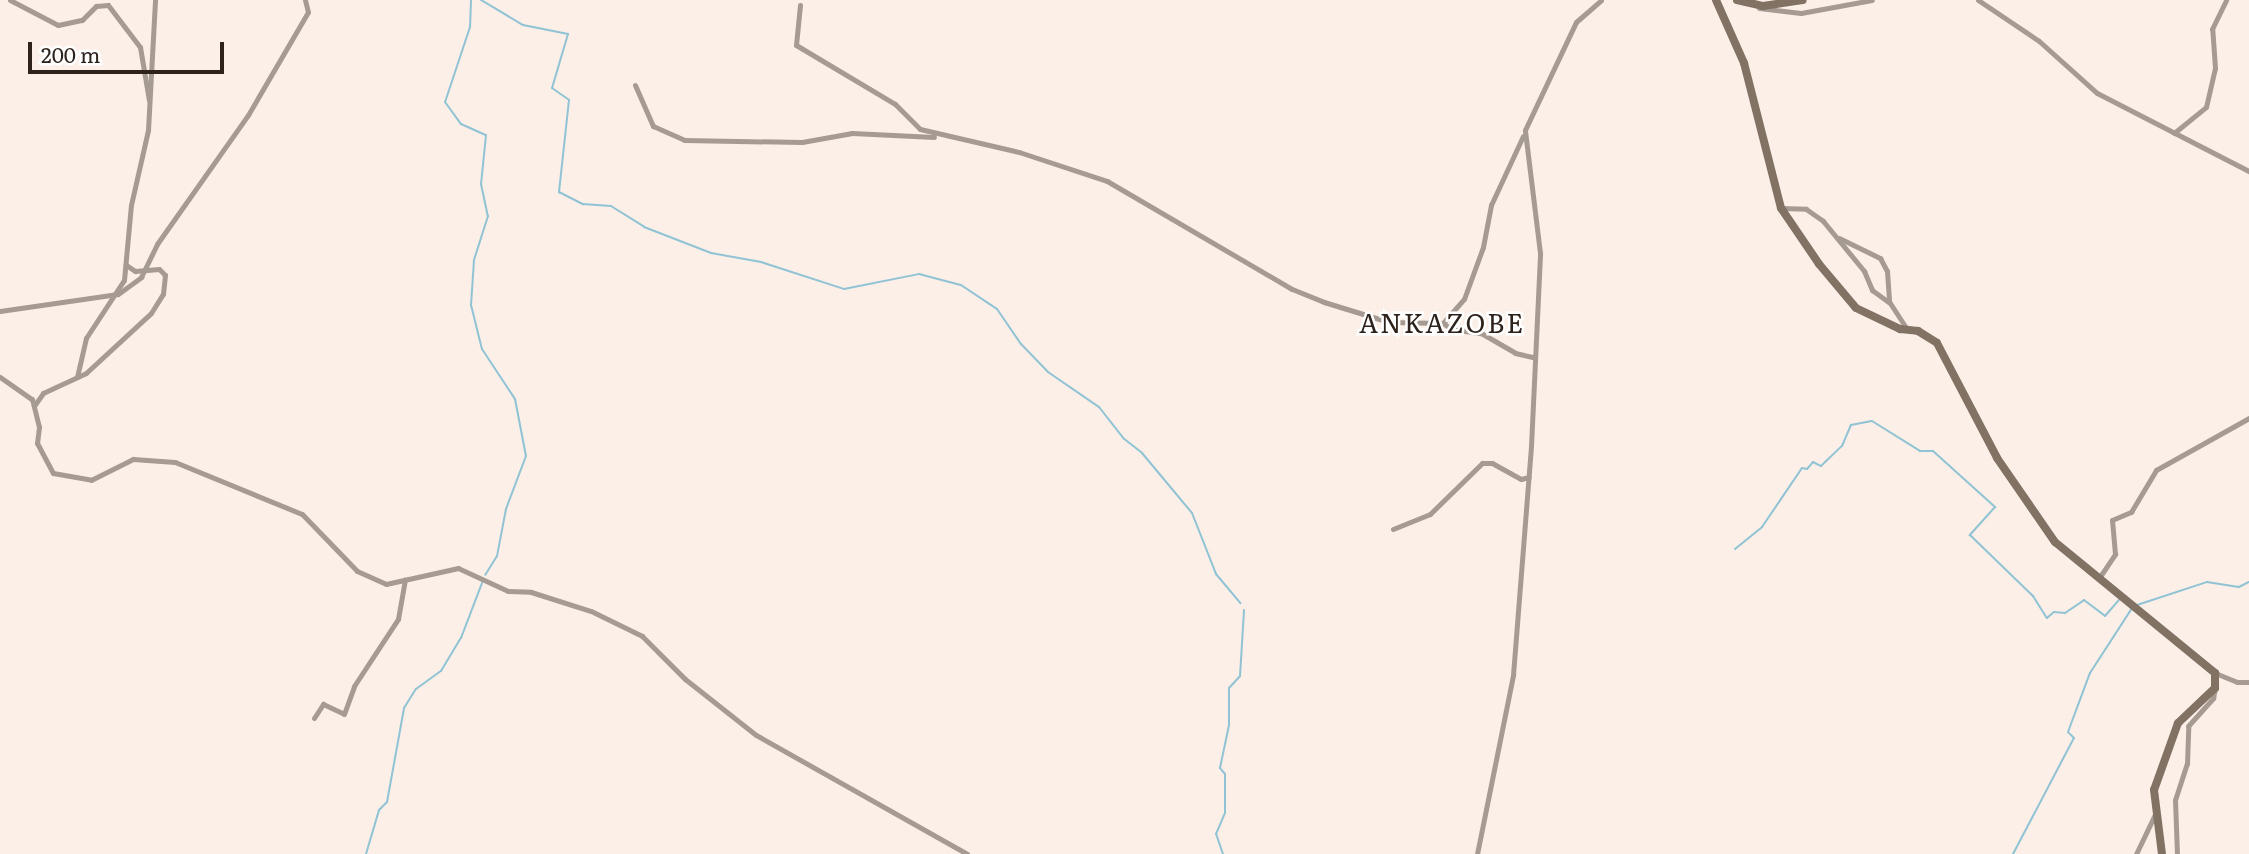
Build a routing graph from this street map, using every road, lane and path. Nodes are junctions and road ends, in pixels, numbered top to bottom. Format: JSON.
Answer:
{"nodes":[{"id":1,"x":10,"y":0,"type":"edge"},
{"id":2,"x":155,"y":0,"type":"edge"},
{"id":3,"x":305,"y":0,"type":"edge"},
{"id":4,"x":1601,"y":0,"type":"edge"},
{"id":5,"x":1716,"y":0,"type":"edge"},
{"id":6,"x":1803,"y":0,"type":"edge"},
{"id":7,"x":1872,"y":0,"type":"edge"},
{"id":8,"x":1978,"y":0,"type":"edge"},
{"id":9,"x":2226,"y":0,"type":"edge"},
{"id":10,"x":1740,"y":1,"type":"edge"},
{"id":11,"x":800,"y":5,"type":"dead end"},
{"id":12,"x":635,"y":85,"type":"dead end"},
{"id":13,"x":150,"y":103,"type":"junction"},
{"id":14,"x":1525,"y":130,"type":"junction"},
{"id":15,"x":2174,"y":133,"type":"junction"},
{"id":16,"x":938,"y":135,"type":"junction"},
{"id":17,"x":2249,"y":171,"type":"edge"},
{"id":18,"x":1781,"y":208,"type":"junction"},
{"id":19,"x":1836,"y":237,"type":"junction"},
{"id":20,"x":127,"y":265,"type":"junction"},
{"id":21,"x":145,"y":271,"type":"junction"},
{"id":22,"x":118,"y":294,"type":"junction"},
{"id":23,"x":1890,"y":303,"type":"junction"},
{"id":24,"x":0,"y":311,"type":"edge"},
{"id":25,"x":1443,"y":323,"type":"junction"},
{"id":26,"x":1909,"y":332,"type":"junction"},
{"id":27,"x":1533,"y":357,"type":"junction"},
{"id":28,"x":0,"y":377,"type":"edge"},
{"id":29,"x":77,"y":377,"type":"junction"},
{"id":30,"x":34,"y":406,"type":"junction"},
{"id":31,"x":2249,"y":418,"type":"edge"},
{"id":32,"x":1529,"y":477,"type":"junction"},
{"id":33,"x":1393,"y":529,"type":"dead end"},
{"id":34,"x":2099,"y":578,"type":"junction"},
{"id":35,"x":405,"y":580,"type":"junction"},
{"id":36,"x":2215,"y":673,"type":"junction"},
{"id":37,"x":2249,"y":682,"type":"edge"},
{"id":38,"x":2215,"y":688,"type":"junction"},
{"id":39,"x":314,"y":718,"type":"dead end"},
{"id":40,"x":2156,"y":812,"type":"junction"},
{"id":41,"x":967,"y":854,"type":"edge"},
{"id":42,"x":1477,"y":854,"type":"edge"},
{"id":43,"x":2136,"y":854,"type":"edge"},
{"id":44,"x":2162,"y":854,"type":"edge"},
{"id":45,"x":2176,"y":854,"type":"edge"}],
"edges":[{"from":1,"to":13,"type":"street"},
{"from":2,"to":13,"type":"street"},
{"from":3,"to":21,"type":"street"},
{"from":4,"to":14,"type":"street"},
{"from":5,"to":18,"type":"street"},
{"from":6,"to":10,"type":"street"},
{"from":7,"to":10,"type":"street"},
{"from":8,"to":15,"type":"street"},
{"from":9,"to":15,"type":"street"},
{"from":11,"to":16,"type":"street"},
{"from":12,"to":16,"type":"street"},
{"from":13,"to":20,"type":"street"},
{"from":14,"to":25,"type":"street"},
{"from":14,"to":27,"type":"street"},
{"from":15,"to":17,"type":"street"},
{"from":16,"to":25,"type":"street"},
{"from":18,"to":19,"type":"street"},
{"from":18,"to":26,"type":"street"},
{"from":19,"to":23,"type":"street"},
{"from":19,"to":23,"type":"street"},
{"from":20,"to":21,"type":"street"},
{"from":20,"to":22,"type":"street"},
{"from":21,"to":22,"type":"street"},
{"from":21,"to":29,"type":"street"},
{"from":22,"to":24,"type":"street"},
{"from":22,"to":29,"type":"street"},
{"from":23,"to":26,"type":"street"},
{"from":25,"to":27,"type":"street"},
{"from":26,"to":34,"type":"street"},
{"from":27,"to":32,"type":"street"},
{"from":28,"to":30,"type":"street"},
{"from":29,"to":30,"type":"street"},
{"from":30,"to":35,"type":"street"},
{"from":31,"to":34,"type":"street"},
{"from":32,"to":33,"type":"street"},
{"from":32,"to":42,"type":"street"},
{"from":34,"to":36,"type":"street"},
{"from":35,"to":39,"type":"street"},
{"from":35,"to":41,"type":"street"},
{"from":36,"to":37,"type":"street"},
{"from":36,"to":38,"type":"street"},
{"from":38,"to":40,"type":"street"},
{"from":38,"to":45,"type":"street"},
{"from":40,"to":43,"type":"street"},
{"from":40,"to":44,"type":"street"}]}
